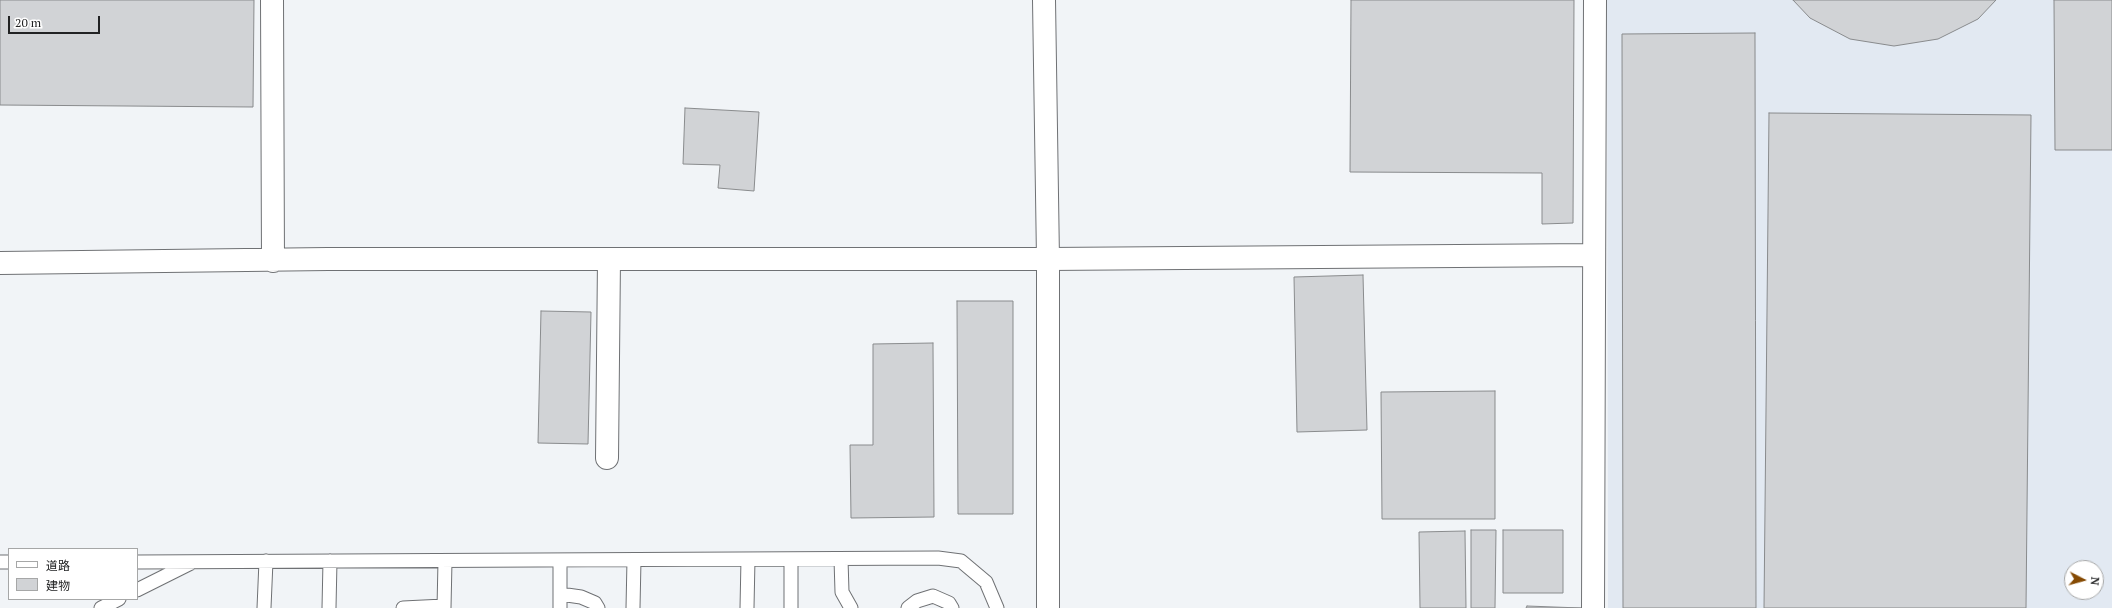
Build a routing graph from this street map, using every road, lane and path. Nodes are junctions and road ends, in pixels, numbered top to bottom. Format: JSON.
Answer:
{"nodes":[{"id":1,"x":272,"y":0,"type":"edge"},
{"id":2,"x":1044,"y":0,"type":"edge"},
{"id":3,"x":1595,"y":0,"type":"edge"},
{"id":4,"x":1594,"y":255,"type":"junction"},
{"id":5,"x":609,"y":259,"type":"junction"},
{"id":6,"x":1048,"y":259,"type":"junction"},
{"id":7,"x":273,"y":261,"type":"junction"},
{"id":8,"x":0,"y":263,"type":"edge"},
{"id":9,"x":607,"y":458,"type":"dead end"},
{"id":10,"x":748,"y":559,"type":"junction"},
{"id":11,"x":791,"y":559,"type":"junction"},
{"id":12,"x":841,"y":559,"type":"junction"},
{"id":13,"x":560,"y":560,"type":"junction"},
{"id":14,"x":634,"y":560,"type":"junction"},
{"id":15,"x":194,"y":561,"type":"junction"},
{"id":16,"x":266,"y":561,"type":"junction"},
{"id":17,"x":330,"y":561,"type":"junction"},
{"id":18,"x":444,"y":561,"type":"junction"},
{"id":19,"x":138,"y":562,"type":"edge"},
{"id":20,"x":138,"y":589,"type":"edge"},
{"id":21,"x":560,"y":594,"type":"junction"},
{"id":22,"x":117,"y":600,"type":"edge"},
{"id":23,"x":444,"y":607,"type":"edge"},
{"id":24,"x":101,"y":608,"type":"edge"},
{"id":25,"x":264,"y":608,"type":"edge"},
{"id":26,"x":329,"y":608,"type":"edge"},
{"id":27,"x":403,"y":608,"type":"edge"},
{"id":28,"x":560,"y":608,"type":"edge"},
{"id":29,"x":598,"y":608,"type":"edge"},
{"id":30,"x":633,"y":608,"type":"edge"},
{"id":31,"x":748,"y":608,"type":"edge"},
{"id":32,"x":791,"y":608,"type":"edge"},
{"id":33,"x":851,"y":608,"type":"edge"},
{"id":34,"x":908,"y":608,"type":"edge"},
{"id":35,"x":952,"y":608,"type":"edge"},
{"id":36,"x":997,"y":608,"type":"edge"},
{"id":37,"x":1048,"y":608,"type":"edge"},
{"id":38,"x":1593,"y":608,"type":"edge"}],
"edges":[{"from":1,"to":7,"type":"street"},
{"from":2,"to":6,"type":"street"},
{"from":3,"to":4,"type":"street"},
{"from":4,"to":6,"type":"street"},
{"from":4,"to":38,"type":"street"},
{"from":5,"to":6,"type":"street"},
{"from":5,"to":7,"type":"street"},
{"from":5,"to":9,"type":"street"},
{"from":6,"to":37,"type":"street"},
{"from":7,"to":8,"type":"street"},
{"from":10,"to":11,"type":"lane"},
{"from":10,"to":14,"type":"lane"},
{"from":10,"to":31,"type":"lane"},
{"from":11,"to":12,"type":"lane"},
{"from":11,"to":32,"type":"lane"},
{"from":12,"to":33,"type":"lane"},
{"from":12,"to":36,"type":"lane"},
{"from":13,"to":14,"type":"lane"},
{"from":13,"to":18,"type":"lane"},
{"from":13,"to":21,"type":"lane"},
{"from":14,"to":30,"type":"lane"},
{"from":15,"to":16,"type":"lane"},
{"from":15,"to":19,"type":"lane"},
{"from":15,"to":20,"type":"lane"},
{"from":16,"to":17,"type":"lane"},
{"from":16,"to":25,"type":"lane"},
{"from":17,"to":18,"type":"lane"},
{"from":17,"to":26,"type":"lane"},
{"from":18,"to":23,"type":"lane"},
{"from":21,"to":28,"type":"lane"},
{"from":21,"to":29,"type":"lane"},
{"from":22,"to":24,"type":"lane"},
{"from":23,"to":27,"type":"lane"},
{"from":34,"to":35,"type":"lane"}]}
